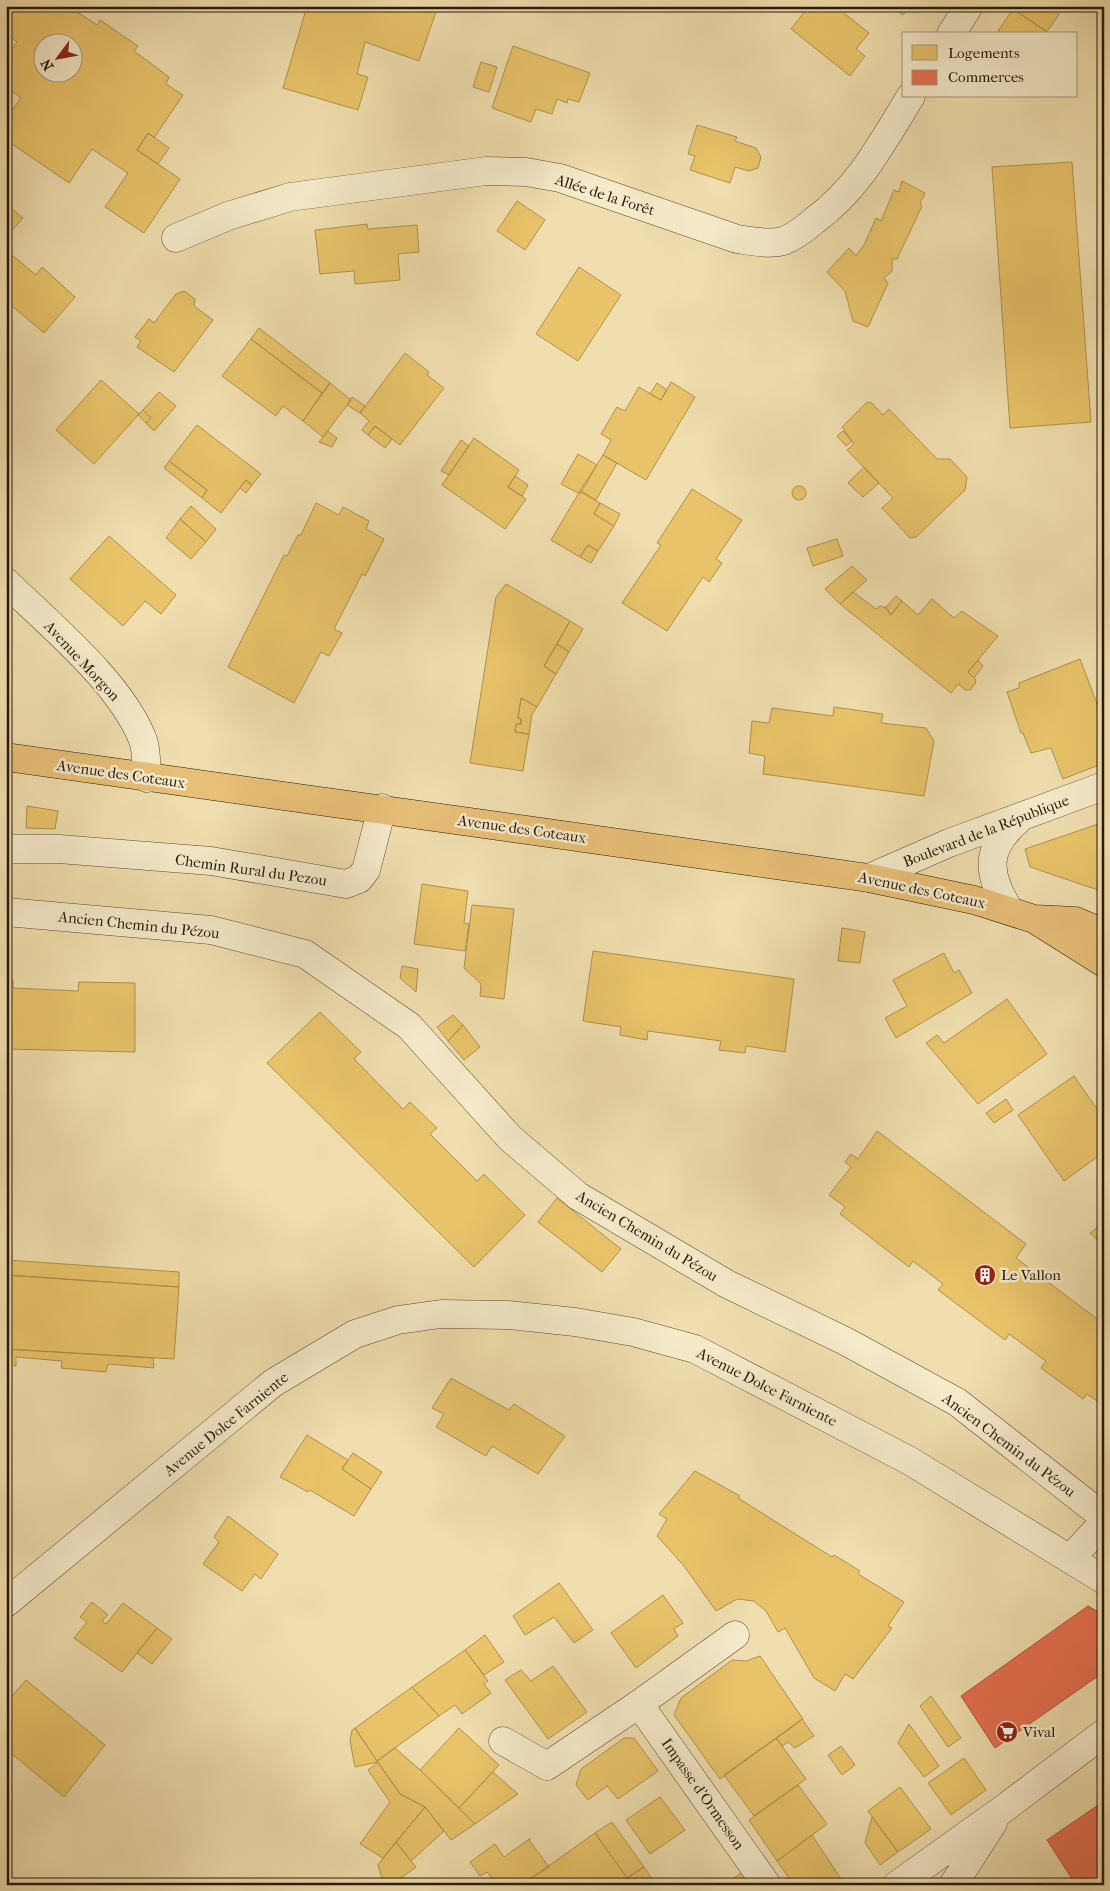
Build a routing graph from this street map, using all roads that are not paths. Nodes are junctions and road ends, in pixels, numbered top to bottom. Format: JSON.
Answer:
{"nodes":[{"id":1,"x":969,"y":6,"type":"edge"},
{"id":2,"x":953,"y":32,"type":"edge"},
{"id":3,"x":910,"y":98,"type":"edge"},
{"id":4,"x":176,"y":238,"type":"dead end"},
{"id":5,"x":6,"y":582,"type":"edge"},
{"id":6,"x":6,"y":757,"type":"edge"},
{"id":7,"x":147,"y":778,"type":"junction"},
{"id":8,"x":1104,"y":786,"type":"edge"},
{"id":9,"x":382,"y":808,"type":"junction"},
{"id":10,"x":1022,"y":816,"type":"junction"},
{"id":11,"x":6,"y":849,"type":"edge"},
{"id":12,"x":868,"y":878,"type":"junction"},
{"id":13,"x":6,"y":912,"type":"edge"},
{"id":14,"x":1021,"y":915,"type":"junction"},
{"id":15,"x":1104,"y":932,"type":"edge"},
{"id":16,"x":1102,"y":958,"type":"edge"},
{"id":17,"x":1104,"y":1516,"type":"edge"},
{"id":18,"x":1104,"y":1522,"type":"edge"},
{"id":19,"x":1070,"y":1560,"type":"junction"},
{"id":20,"x":1104,"y":1580,"type":"edge"},
{"id":21,"x":6,"y":1603,"type":"edge"},
{"id":22,"x":735,"y":1635,"type":"dead end"},
{"id":23,"x":639,"y":1704,"type":"junction"},
{"id":24,"x":1104,"y":1732,"type":"edge"},
{"id":25,"x":503,"y":1741,"type":"dead end"},
{"id":26,"x":1002,"y":1810,"type":"junction"},
{"id":27,"x":767,"y":1885,"type":"edge"},
{"id":28,"x":897,"y":1885,"type":"edge"},
{"id":29,"x":953,"y":1885,"type":"edge"}],
"edges":[{"from":1,"to":2,"type":"street"},
{"from":3,"to":4,"type":"street","name":"Allée de la Forêt"},
{"from":5,"to":7,"type":"street","name":"Avenue Morgon"},
{"from":6,"to":7,"type":"main road","name":"Avenue des Coteaux"},
{"from":7,"to":9,"type":"main road","name":"Avenue des Coteaux"},
{"from":8,"to":10,"type":"street","name":"Boulevard de la République"},
{"from":9,"to":11,"type":"street","name":"Chemin Rural du Pezou"},
{"from":9,"to":12,"type":"main road","name":"Avenue des Coteaux"},
{"from":10,"to":12,"type":"street","name":"Boulevard de la République"},
{"from":10,"to":14,"type":"street"},
{"from":12,"to":14,"type":"main road","name":"Avenue des Coteaux"},
{"from":13,"to":17,"type":"street","name":"Ancien Chemin du Pézou"},
{"from":14,"to":15,"type":"main road","name":"Avenue des Coteaux"},
{"from":14,"to":16,"type":"main road","name":"Avenue des Coteaux"},
{"from":18,"to":19,"type":"street"},
{"from":19,"to":20,"type":"street","name":"Avenue Dolce Farniente"},
{"from":19,"to":21,"type":"street","name":"Avenue Dolce Farniente"},
{"from":22,"to":23,"type":"street"},
{"from":23,"to":25,"type":"street"},
{"from":23,"to":27,"type":"street","name":"Impasse d'Ormesson"},
{"from":24,"to":26,"type":"street"},
{"from":26,"to":28,"type":"street"},
{"from":26,"to":29,"type":"street"}]}
